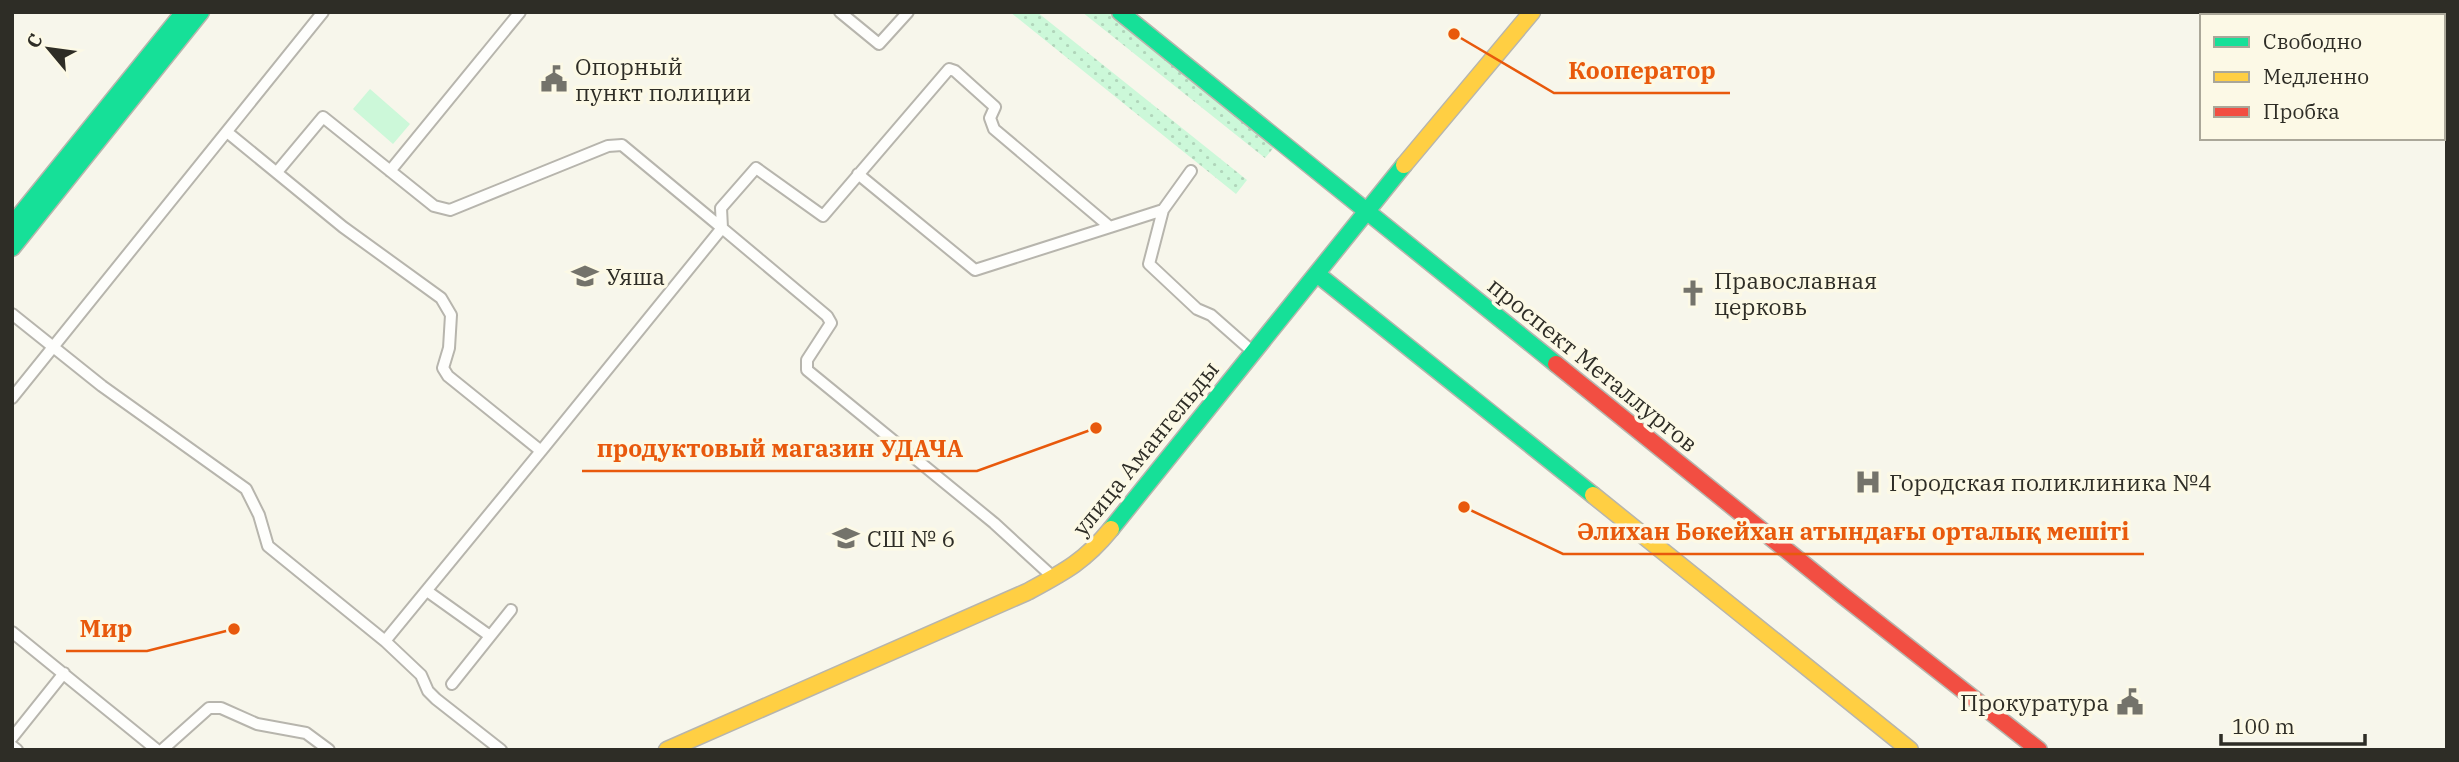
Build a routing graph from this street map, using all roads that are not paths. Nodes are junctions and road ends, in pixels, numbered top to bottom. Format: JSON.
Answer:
{"nodes":[{"id":1,"x":184,"y":12,"type":"edge"},
{"id":2,"x":201,"y":12,"type":"edge"},
{"id":3,"x":323,"y":12,"type":"edge"},
{"id":4,"x":520,"y":12,"type":"edge"},
{"id":5,"x":840,"y":12,"type":"edge"},
{"id":6,"x":908,"y":12,"type":"edge"},
{"id":7,"x":1120,"y":12,"type":"edge"},
{"id":8,"x":1532,"y":12,"type":"edge"},
{"id":9,"x":484,"y":55,"type":"dead end"},
{"id":10,"x":227,"y":132,"type":"junction"},
{"id":11,"x":399,"y":160,"type":"junction"},
{"id":12,"x":390,"y":171,"type":"junction"},
{"id":13,"x":1191,"y":171,"type":"dead end"},
{"id":14,"x":277,"y":172,"type":"junction"},
{"id":15,"x":858,"y":174,"type":"junction"},
{"id":16,"x":1163,"y":210,"type":"junction"},
{"id":17,"x":1367,"y":212,"type":"junction"},
{"id":18,"x":12,"y":225,"type":"edge"},
{"id":19,"x":1110,"y":227,"type":"junction"},
{"id":20,"x":722,"y":228,"type":"junction"},
{"id":21,"x":12,"y":248,"type":"edge"},
{"id":22,"x":1317,"y":274,"type":"junction"},
{"id":23,"x":12,"y":314,"type":"edge"},
{"id":24,"x":53,"y":347,"type":"junction"},
{"id":25,"x":1253,"y":352,"type":"junction"},
{"id":26,"x":12,"y":398,"type":"edge"},
{"id":27,"x":541,"y":451,"type":"junction"},
{"id":28,"x":1054,"y":578,"type":"junction"},
{"id":29,"x":427,"y":591,"type":"junction"},
{"id":30,"x":511,"y":610,"type":"dead end"},
{"id":31,"x":12,"y":632,"type":"edge"},
{"id":32,"x":490,"y":636,"type":"junction"},
{"id":33,"x":386,"y":641,"type":"junction"},
{"id":34,"x":64,"y":673,"type":"junction"},
{"id":35,"x":452,"y":684,"type":"dead end"},
{"id":36,"x":12,"y":738,"type":"edge"},
{"id":37,"x":12,"y":746,"type":"edge"},
{"id":38,"x":2035,"y":748,"type":"edge"},
{"id":39,"x":17,"y":750,"type":"edge"},
{"id":40,"x":159,"y":750,"type":"edge"},
{"id":41,"x":329,"y":750,"type":"edge"},
{"id":42,"x":501,"y":750,"type":"edge"},
{"id":43,"x":667,"y":750,"type":"edge"},
{"id":44,"x":1910,"y":750,"type":"edge"}],
"edges":[{"from":1,"to":18,"type":"main road"},
{"from":2,"to":21,"type":"main road"},
{"from":3,"to":10,"type":"street"},
{"from":4,"to":11,"type":"street"},
{"from":5,"to":6,"type":"street"},
{"from":7,"to":17,"type":"main road","name":"проспект Металлургов"},
{"from":8,"to":17,"type":"main road","name":"улица Амангельды"},
{"from":9,"to":11,"type":"street"},
{"from":10,"to":14,"type":"street"},
{"from":10,"to":24,"type":"street"},
{"from":11,"to":12,"type":"street"},
{"from":12,"to":14,"type":"street"},
{"from":12,"to":20,"type":"street"},
{"from":13,"to":16,"type":"street"},
{"from":14,"to":27,"type":"street"},
{"from":15,"to":19,"type":"street"},
{"from":15,"to":19,"type":"street"},
{"from":15,"to":20,"type":"street"},
{"from":16,"to":19,"type":"street"},
{"from":16,"to":25,"type":"street"},
{"from":17,"to":22,"type":"main road","name":"улица Амангельды"},
{"from":17,"to":38,"type":"main road","name":"проспект Металлургов"},
{"from":20,"to":27,"type":"street"},
{"from":20,"to":28,"type":"street"},
{"from":22,"to":25,"type":"main road","name":"улица Амангельды"},
{"from":22,"to":44,"type":"main road"},
{"from":23,"to":24,"type":"street"},
{"from":24,"to":26,"type":"street"},
{"from":24,"to":33,"type":"street"},
{"from":25,"to":28,"type":"main road","name":"улица Амангельды"},
{"from":27,"to":29,"type":"street"},
{"from":28,"to":43,"type":"main road","name":"улица Амангельды"},
{"from":29,"to":32,"type":"street"},
{"from":29,"to":33,"type":"street"},
{"from":30,"to":32,"type":"street"},
{"from":31,"to":34,"type":"street"},
{"from":32,"to":35,"type":"street"},
{"from":33,"to":42,"type":"street"},
{"from":34,"to":36,"type":"street"},
{"from":34,"to":40,"type":"street"},
{"from":37,"to":39,"type":"street"},
{"from":40,"to":41,"type":"street"}]}
